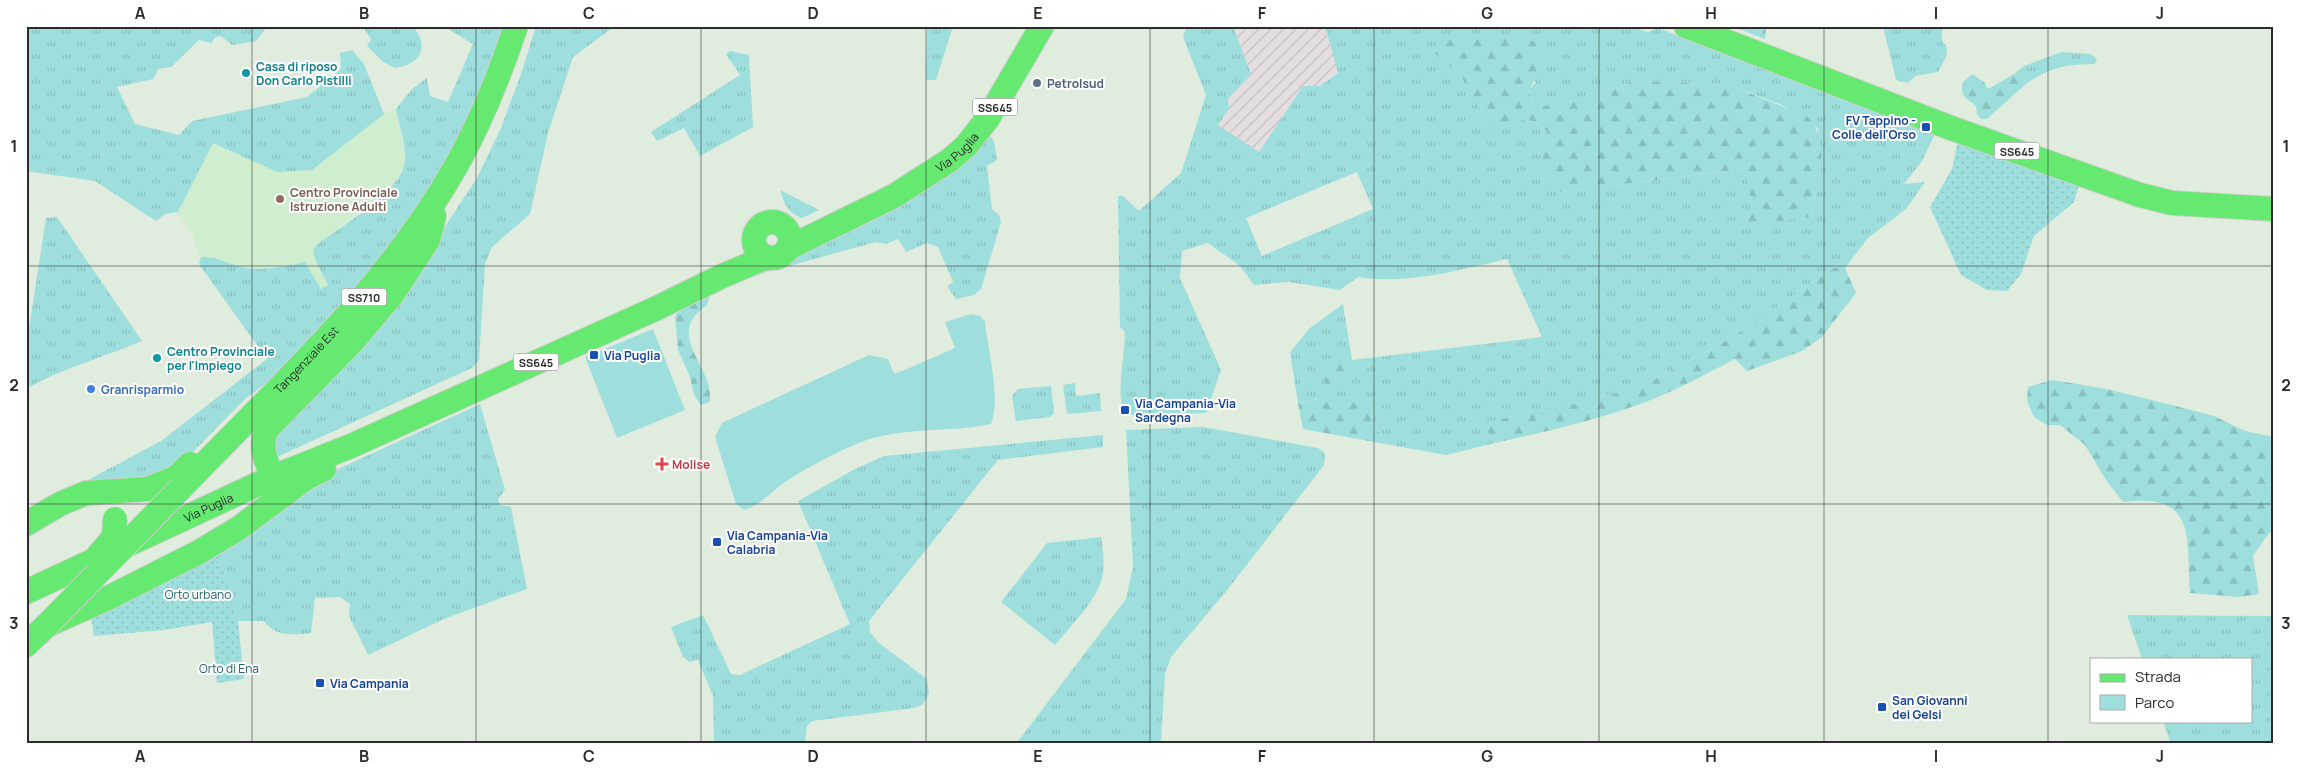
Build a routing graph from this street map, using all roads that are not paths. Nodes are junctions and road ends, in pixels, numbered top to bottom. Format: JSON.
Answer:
{"nodes":[{"id":1,"x":516,"y":26,"type":"edge"},
{"id":2,"x":1031,"y":26,"type":"edge"},
{"id":3,"x":1042,"y":26,"type":"edge"},
{"id":4,"x":1686,"y":26,"type":"edge"},
{"id":5,"x":931,"y":172,"type":"junction"},
{"id":6,"x":440,"y":193,"type":"junction"},
{"id":7,"x":2274,"y":209,"type":"edge"},
{"id":8,"x":788,"y":239,"type":"junction"},
{"id":9,"x":761,"y":249,"type":"junction"},
{"id":10,"x":275,"y":391,"type":"junction"},
{"id":11,"x":351,"y":446,"type":"junction"},
{"id":12,"x":272,"y":478,"type":"junction"},
{"id":13,"x":60,"y":504,"type":"junction"},
{"id":14,"x":26,"y":524,"type":"edge"},
{"id":15,"x":26,"y":592,"type":"edge"},
{"id":16,"x":47,"y":624,"type":"junction"},
{"id":17,"x":26,"y":645,"type":"edge"}],
"edges":[{"from":1,"to":6,"type":"main road","name":"Tangenziale Est","number":"SS710"},
{"from":2,"to":5,"type":"main road","name":"Via Puglia","number":"SS645"},
{"from":3,"to":5,"type":"main road","name":"Via Puglia","number":"SS645"},
{"from":4,"to":7,"type":"main road","number":"SS645"},
{"from":5,"to":8,"type":"main road","name":"Via Puglia","number":"SS645"},
{"from":6,"to":10,"type":"main road","name":"Tangenziale Est","number":"SS710"},
{"from":6,"to":12,"type":"main road"},
{"from":8,"to":9,"type":"main road","number":"SS645"},
{"from":8,"to":9,"type":"main road","number":"SS645"},
{"from":9,"to":11,"type":"main road","name":"Via Puglia","number":"SS645"},
{"from":10,"to":13,"type":"main road"},
{"from":10,"to":16,"type":"main road","name":"Tangenziale Est","number":"SS710","bridge":true},
{"from":11,"to":12,"type":"main road","name":"Via Puglia","number":"SS645"},
{"from":11,"to":16,"type":"main road"},
{"from":12,"to":15,"type":"main road","name":"Via Puglia","number":"SS645"},
{"from":13,"to":14,"type":"main road"},
{"from":13,"to":16,"type":"main road","bridge":true},
{"from":16,"to":17,"type":"main road","name":"Tangenziale Est","number":"SS710"}]}
